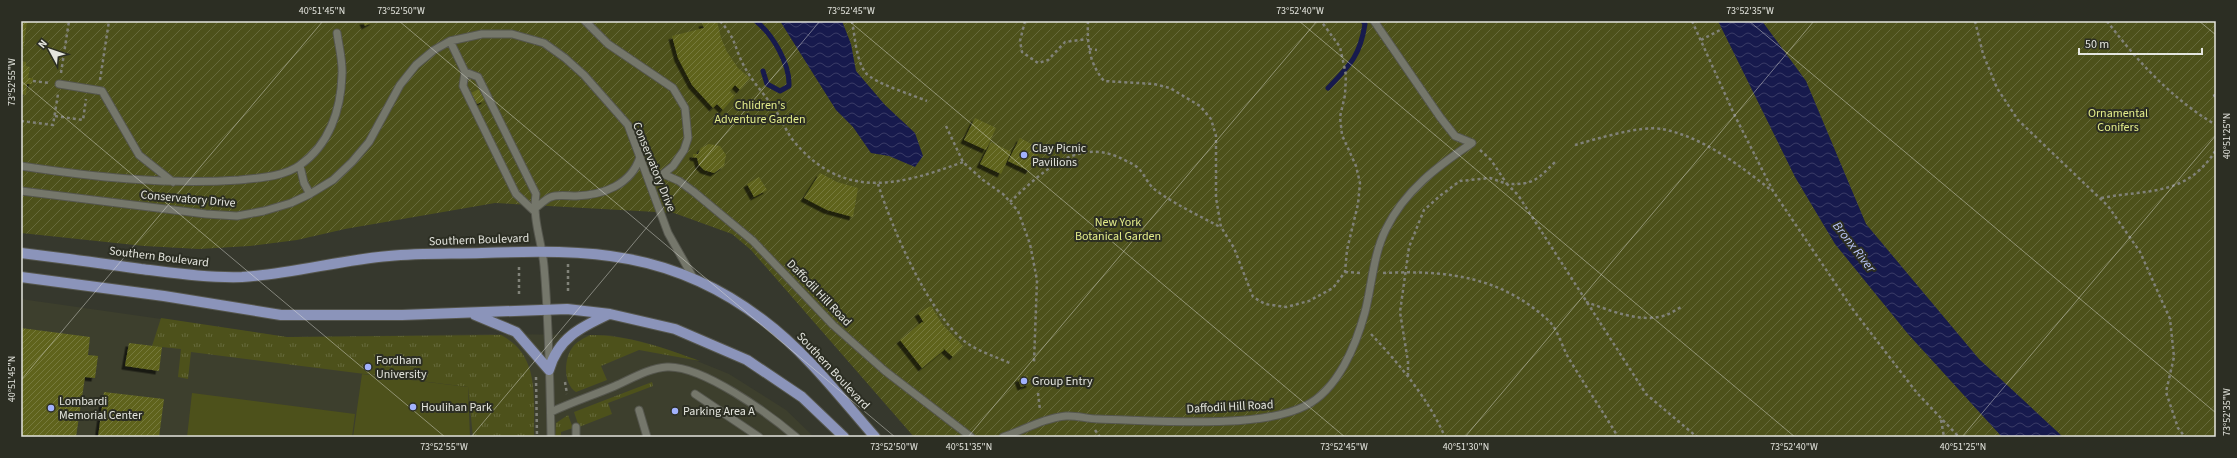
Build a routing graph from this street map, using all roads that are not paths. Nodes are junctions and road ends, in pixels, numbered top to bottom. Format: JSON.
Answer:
{"nodes":[{"id":1,"x":585,"y":21,"type":"edge"},
{"id":2,"x":1374,"y":21,"type":"edge"},
{"id":3,"x":337,"y":33,"type":"dead end"},
{"id":4,"x":450,"y":41,"type":"junction"},
{"id":5,"x":465,"y":72,"type":"junction"},
{"id":6,"x":59,"y":84,"type":"dead end"},
{"id":7,"x":640,"y":157,"type":"junction"},
{"id":8,"x":21,"y":166,"type":"edge"},
{"id":9,"x":300,"y":166,"type":"junction"},
{"id":10,"x":663,"y":174,"type":"junction"},
{"id":11,"x":648,"y":179,"type":"junction"},
{"id":12,"x":173,"y":183,"type":"junction"},
{"id":13,"x":21,"y":191,"type":"edge"},
{"id":14,"x":310,"y":194,"type":"junction"},
{"id":15,"x":533,"y":210,"type":"junction"},
{"id":16,"x":543,"y":251,"type":"junction"},
{"id":17,"x":21,"y":253,"type":"edge"},
{"id":18,"x":21,"y":277,"type":"edge"},
{"id":19,"x":694,"y":279,"type":"junction"},
{"id":20,"x":548,"y":310,"type":"junction"},
{"id":21,"x":472,"y":313,"type":"junction"},
{"id":22,"x":610,"y":314,"type":"junction"},
{"id":23,"x":549,"y":370,"type":"junction"},
{"id":24,"x":695,"y":394,"type":"dead end"},
{"id":25,"x":639,"y":410,"type":"dead end"},
{"id":26,"x":550,"y":412,"type":"junction"},
{"id":27,"x":576,"y":427,"type":"dead end"},
{"id":28,"x":551,"y":437,"type":"edge"},
{"id":29,"x":576,"y":437,"type":"edge"},
{"id":30,"x":647,"y":437,"type":"edge"},
{"id":31,"x":759,"y":437,"type":"edge"},
{"id":32,"x":796,"y":437,"type":"edge"},
{"id":33,"x":844,"y":437,"type":"edge"},
{"id":34,"x":875,"y":437,"type":"edge"},
{"id":35,"x":971,"y":437,"type":"edge"},
{"id":36,"x":1003,"y":437,"type":"edge"}],
"edges":[{"from":1,"to":10,"type":"lane"},
{"from":2,"to":36,"type":"lane","name":"Daffodil Hill Road"},
{"from":3,"to":9,"type":"lane"},
{"from":4,"to":5,"type":"lane"},
{"from":4,"to":7,"type":"lane","name":"Conservatory Drive"},
{"from":4,"to":14,"type":"lane","name":"Conservatory Drive"},
{"from":5,"to":15,"type":"lane"},
{"from":5,"to":15,"type":"lane"},
{"from":6,"to":12,"type":"lane"},
{"from":7,"to":11,"type":"lane","name":"Conservatory Drive"},
{"from":7,"to":15,"type":"lane"},
{"from":8,"to":12,"type":"lane"},
{"from":9,"to":12,"type":"lane"},
{"from":9,"to":14,"type":"lane"},
{"from":10,"to":11,"type":"lane"},
{"from":10,"to":35,"type":"lane","name":"Daffodil Hill Road"},
{"from":11,"to":19,"type":"lane","name":"Conservatory Drive"},
{"from":13,"to":14,"type":"lane","name":"Conservatory Drive"},
{"from":15,"to":16,"type":"lane"},
{"from":16,"to":17,"type":"main road","name":"Southern Boulevard"},
{"from":16,"to":19,"type":"main road","name":"Southern Boulevard"},
{"from":16,"to":20,"type":"lane"},
{"from":18,"to":21,"type":"main road"},
{"from":19,"to":34,"type":"main road","name":"Southern Boulevard"},
{"from":20,"to":21,"type":"main road"},
{"from":20,"to":22,"type":"main road"},
{"from":20,"to":23,"type":"lane"},
{"from":21,"to":23,"type":"main road"},
{"from":22,"to":23,"type":"main road"},
{"from":22,"to":33,"type":"main road"},
{"from":23,"to":26,"type":"lane"},
{"from":24,"to":31,"type":"lane"},
{"from":25,"to":30,"type":"lane"},
{"from":26,"to":28,"type":"lane"},
{"from":26,"to":32,"type":"lane"},
{"from":27,"to":29,"type":"lane"}]}
